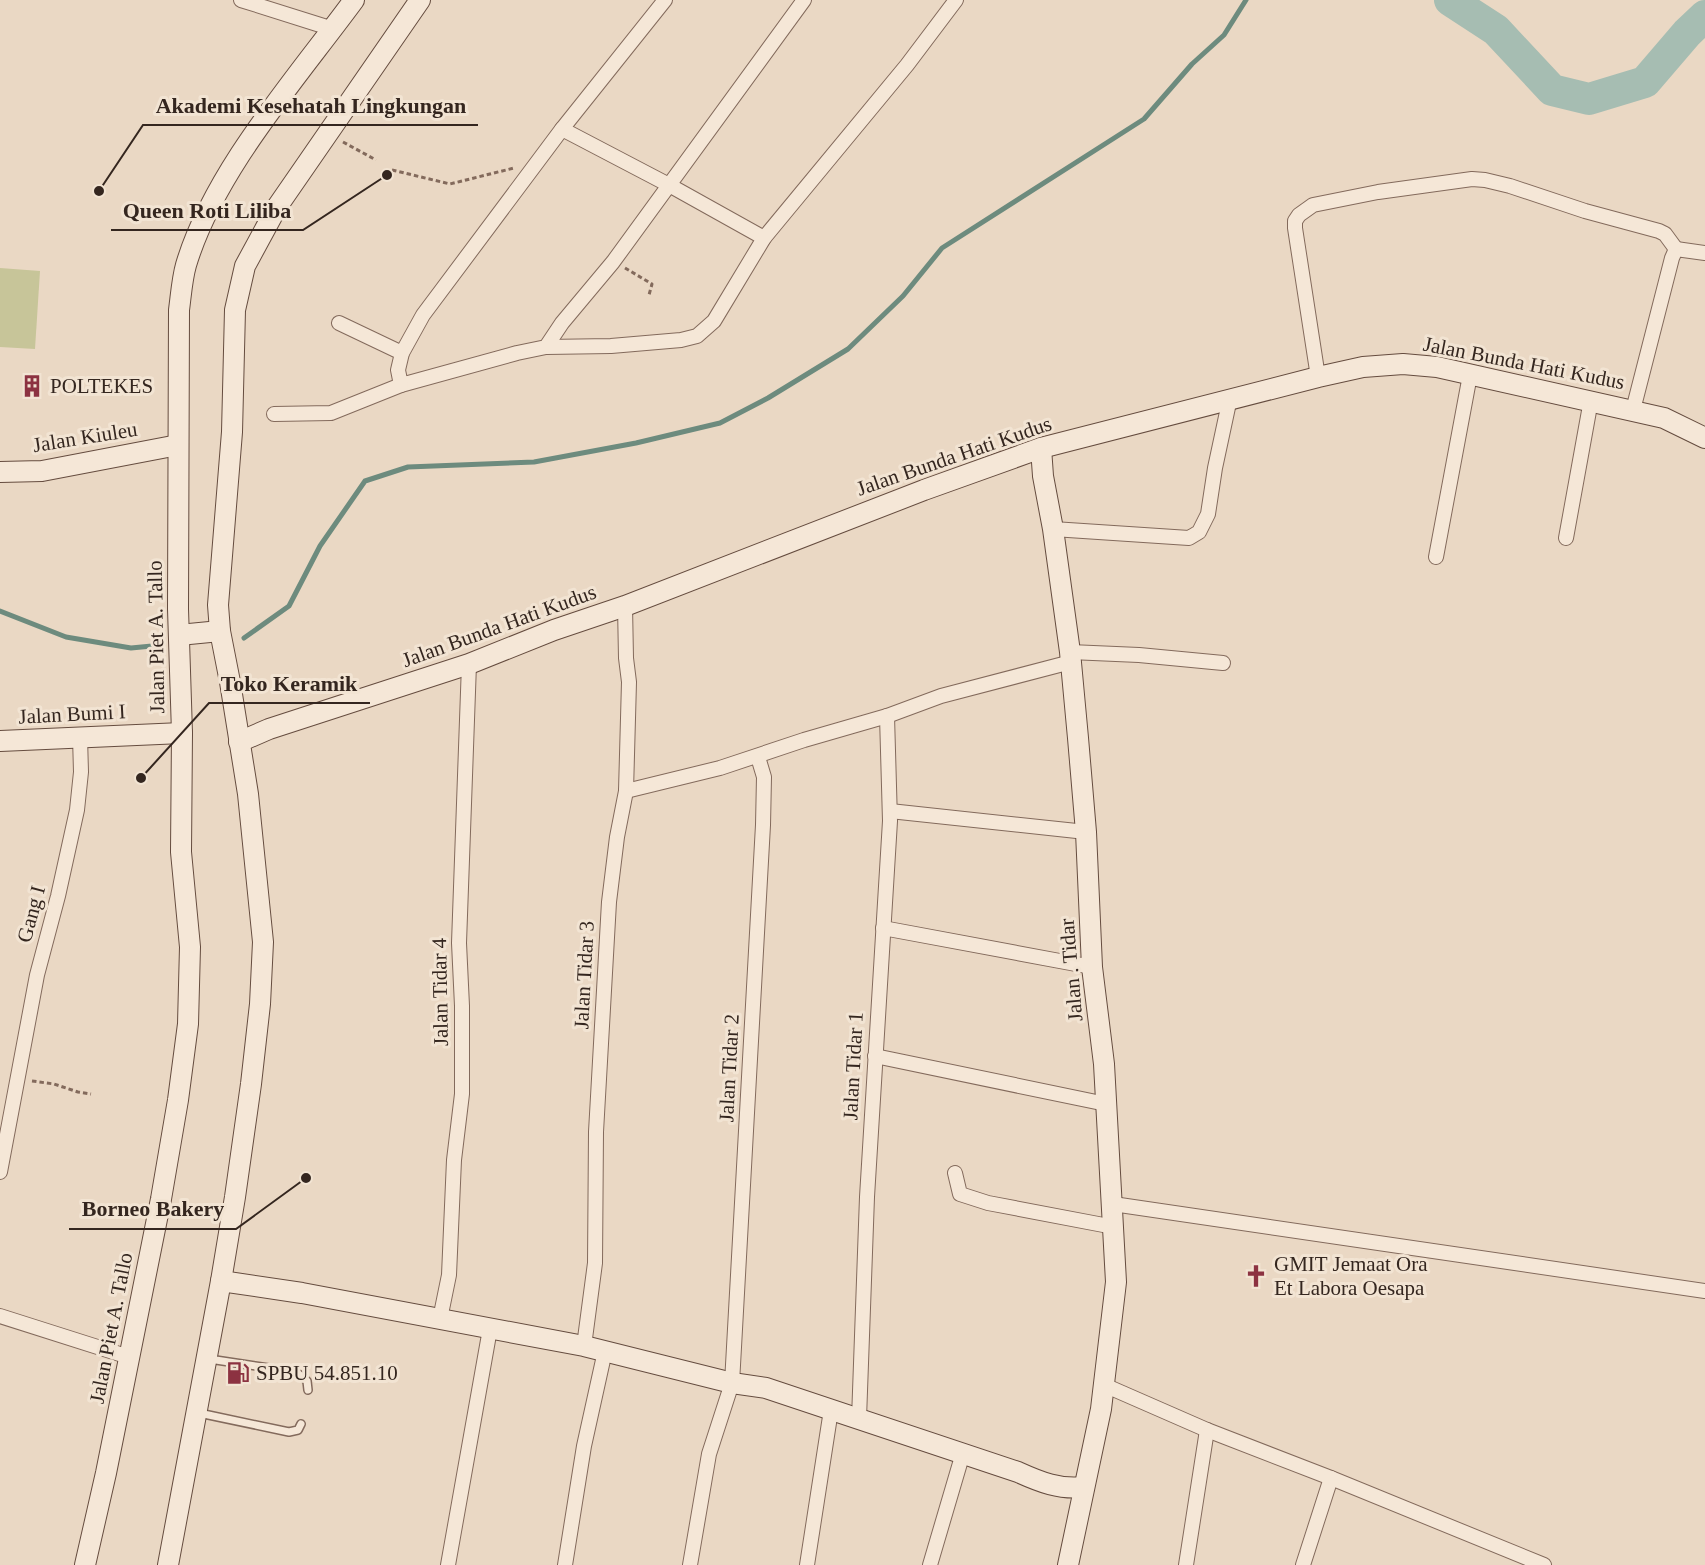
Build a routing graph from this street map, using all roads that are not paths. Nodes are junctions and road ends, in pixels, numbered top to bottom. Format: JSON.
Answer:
{"nodes":[{"id":1,"x":241,"y":0,"type":"edge"},
{"id":2,"x":354,"y":0,"type":"edge"},
{"id":3,"x":420,"y":0,"type":"edge"},
{"id":4,"x":665,"y":0,"type":"edge"},
{"id":5,"x":804,"y":0,"type":"edge"},
{"id":6,"x":956,"y":0,"type":"edge"},
{"id":7,"x":333,"y":29,"type":"junction"},
{"id":8,"x":562,"y":129,"type":"junction"},
{"id":9,"x":669,"y":185,"type":"junction"},
{"id":10,"x":764,"y":238,"type":"junction"},
{"id":11,"x":1676,"y":249,"type":"junction"},
{"id":12,"x":1705,"y":253,"type":"edge"},
{"id":13,"x":339,"y":323,"type":"dead end"},
{"id":14,"x":546,"y":347,"type":"junction"},
{"id":15,"x":402,"y":353,"type":"junction"},
{"id":16,"x":1470,"y":375,"type":"junction"},
{"id":17,"x":1318,"y":376,"type":"junction"},
{"id":18,"x":401,"y":385,"type":"junction"},
{"id":19,"x":1230,"y":398,"type":"junction"},
{"id":20,"x":1591,"y":400,"type":"junction"},
{"id":21,"x":1633,"y":410,"type":"junction"},
{"id":22,"x":274,"y":414,"type":"dead end"},
{"id":23,"x":1705,"y":438,"type":"edge"},
{"id":24,"x":178,"y":445,"type":"junction"},
{"id":25,"x":1041,"y":448,"type":"junction"},
{"id":26,"x":0,"y":472,"type":"edge"},
{"id":27,"x":1053,"y":529,"type":"junction"},
{"id":28,"x":1566,"y":538,"type":"dead end"},
{"id":29,"x":1436,"y":558,"type":"dead end"},
{"id":30,"x":625,"y":606,"type":"junction"},
{"id":31,"x":220,"y":631,"type":"junction"},
{"id":32,"x":179,"y":634,"type":"junction"},
{"id":33,"x":1070,"y":657,"type":"junction"},
{"id":34,"x":1223,"y":663,"type":"dead end"},
{"id":35,"x":469,"y":664,"type":"junction"},
{"id":36,"x":886,"y":716,"type":"junction"},
{"id":37,"x":182,"y":733,"type":"junction"},
{"id":38,"x":80,"y":737,"type":"junction"},
{"id":39,"x":0,"y":741,"type":"edge"},
{"id":40,"x":239,"y":742,"type":"junction"},
{"id":41,"x":758,"y":757,"type":"junction"},
{"id":42,"x":626,"y":791,"type":"junction"},
{"id":43,"x":890,"y":811,"type":"junction"},
{"id":44,"x":1086,"y":832,"type":"junction"},
{"id":45,"x":883,"y":928,"type":"junction"},
{"id":46,"x":1092,"y":967,"type":"junction"},
{"id":47,"x":875,"y":1056,"type":"junction"},
{"id":48,"x":1106,"y":1104,"type":"junction"},
{"id":49,"x":0,"y":1172,"type":"edge"},
{"id":50,"x":955,"y":1173,"type":"dead end"},
{"id":51,"x":1113,"y":1204,"type":"junction"},
{"id":52,"x":1114,"y":1227,"type":"junction"},
{"id":53,"x":221,"y":1281,"type":"junction"},
{"id":54,"x":1705,"y":1291,"type":"edge"},
{"id":55,"x":0,"y":1316,"type":"edge"},
{"id":56,"x":440,"y":1319,"type":"junction"},
{"id":57,"x":490,"y":1329,"type":"junction"},
{"id":58,"x":584,"y":1346,"type":"junction"},
{"id":59,"x":605,"y":1351,"type":"junction"},
{"id":60,"x":129,"y":1357,"type":"junction"},
{"id":61,"x":207,"y":1359,"type":"junction"},
{"id":62,"x":732,"y":1383,"type":"junction"},
{"id":63,"x":1104,"y":1385,"type":"junction"},
{"id":64,"x":308,"y":1390,"type":"dead end"},
{"id":65,"x":831,"y":1410,"type":"junction"},
{"id":66,"x":197,"y":1412,"type":"junction"},
{"id":67,"x":859,"y":1419,"type":"junction"},
{"id":68,"x":301,"y":1424,"type":"dead end"},
{"id":69,"x":1208,"y":1430,"type":"junction"},
{"id":70,"x":963,"y":1453,"type":"junction"},
{"id":71,"x":1331,"y":1478,"type":"junction"},
{"id":72,"x":1084,"y":1486,"type":"junction"},
{"id":73,"x":85,"y":1565,"type":"edge"},
{"id":74,"x":168,"y":1565,"type":"edge"},
{"id":75,"x":448,"y":1565,"type":"edge"},
{"id":76,"x":565,"y":1565,"type":"edge"},
{"id":77,"x":690,"y":1565,"type":"edge"},
{"id":78,"x":807,"y":1565,"type":"edge"},
{"id":79,"x":930,"y":1565,"type":"edge"},
{"id":80,"x":1068,"y":1565,"type":"edge"},
{"id":81,"x":1186,"y":1565,"type":"edge"},
{"id":82,"x":1303,"y":1565,"type":"edge"},
{"id":83,"x":1544,"y":1565,"type":"edge"}],
"edges":[{"from":1,"to":7,"type":"street"},
{"from":2,"to":7,"type":"street","name":"Jalan Piet A. Tallo"},
{"from":3,"to":31,"type":"street"},
{"from":4,"to":8,"type":"street"},
{"from":5,"to":9,"type":"street"},
{"from":6,"to":10,"type":"street"},
{"from":7,"to":24,"type":"street","name":"Jalan Piet A. Tallo"},
{"from":8,"to":9,"type":"street"},
{"from":8,"to":15,"type":"street"},
{"from":9,"to":10,"type":"street"},
{"from":9,"to":14,"type":"street"},
{"from":10,"to":14,"type":"street"},
{"from":11,"to":12,"type":"street"},
{"from":11,"to":17,"type":"street"},
{"from":11,"to":21,"type":"street"},
{"from":13,"to":15,"type":"street"},
{"from":14,"to":18,"type":"street"},
{"from":15,"to":18,"type":"street"},
{"from":16,"to":17,"type":"street","name":"Jalan Bunda Hati Kudus"},
{"from":16,"to":20,"type":"street","name":"Jalan Bunda Hati Kudus"},
{"from":16,"to":29,"type":"street"},
{"from":17,"to":19,"type":"street","name":"Jalan Bunda Hati Kudus"},
{"from":18,"to":22,"type":"street"},
{"from":19,"to":25,"type":"street","name":"Jalan Bunda Hati Kudus"},
{"from":19,"to":27,"type":"street"},
{"from":20,"to":21,"type":"street","name":"Jalan Bunda Hati Kudus"},
{"from":20,"to":28,"type":"street"},
{"from":21,"to":23,"type":"street","name":"Jalan Bunda Hati Kudus"},
{"from":24,"to":26,"type":"street","name":"Jalan Kiuleu"},
{"from":24,"to":32,"type":"street","name":"Jalan Piet A. Tallo"},
{"from":25,"to":27,"type":"street","name":"Jalan . Tidar"},
{"from":25,"to":30,"type":"street","name":"Jalan Bunda Hati Kudus"},
{"from":27,"to":33,"type":"street","name":"Jalan . Tidar"},
{"from":30,"to":35,"type":"street","name":"Jalan Bunda Hati Kudus"},
{"from":30,"to":42,"type":"street","name":"Jalan Tidar 3"},
{"from":31,"to":32,"type":"street"},
{"from":31,"to":40,"type":"street"},
{"from":32,"to":37,"type":"street","name":"Jalan Piet A. Tallo"},
{"from":33,"to":34,"type":"street"},
{"from":33,"to":36,"type":"street"},
{"from":33,"to":44,"type":"street","name":"Jalan . Tidar"},
{"from":35,"to":40,"type":"street","name":"Jalan Bunda Hati Kudus"},
{"from":35,"to":56,"type":"street","name":"Jalan Tidar 4"},
{"from":36,"to":41,"type":"street"},
{"from":36,"to":43,"type":"street","name":"Jalan Tidar 1"},
{"from":37,"to":38,"type":"street","name":"Jalan Bumi I"},
{"from":37,"to":60,"type":"street","name":"Jalan Piet A. Tallo"},
{"from":38,"to":39,"type":"street","name":"Jalan Bumi I"},
{"from":38,"to":49,"type":"street","name":"Gang I"},
{"from":40,"to":53,"type":"street"},
{"from":41,"to":42,"type":"street"},
{"from":41,"to":62,"type":"street","name":"Jalan Tidar 2"},
{"from":42,"to":58,"type":"street","name":"Jalan Tidar 3"},
{"from":43,"to":44,"type":"street"},
{"from":43,"to":45,"type":"street","name":"Jalan Tidar 1"},
{"from":44,"to":46,"type":"street","name":"Jalan . Tidar"},
{"from":45,"to":46,"type":"street"},
{"from":45,"to":47,"type":"street","name":"Jalan Tidar 1"},
{"from":46,"to":48,"type":"street","name":"Jalan . Tidar"},
{"from":47,"to":48,"type":"street"},
{"from":47,"to":67,"type":"street","name":"Jalan Tidar 1"},
{"from":48,"to":51,"type":"street","name":"Jalan . Tidar"},
{"from":50,"to":52,"type":"street"},
{"from":51,"to":52,"type":"street","name":"Jalan . Tidar"},
{"from":51,"to":54,"type":"street"},
{"from":52,"to":63,"type":"street","name":"Jalan . Tidar"},
{"from":53,"to":56,"type":"street"},
{"from":53,"to":61,"type":"street"},
{"from":55,"to":60,"type":"street"},
{"from":56,"to":57,"type":"street"},
{"from":57,"to":58,"type":"street"},
{"from":57,"to":75,"type":"street"},
{"from":58,"to":59,"type":"street"},
{"from":59,"to":62,"type":"street"},
{"from":59,"to":76,"type":"street"},
{"from":60,"to":73,"type":"street","name":"Jalan Piet A. Tallo"},
{"from":61,"to":64,"type":"lane"},
{"from":61,"to":66,"type":"street"},
{"from":62,"to":65,"type":"street"},
{"from":62,"to":77,"type":"street","name":"Jalan Tidar 2"},
{"from":63,"to":69,"type":"street"},
{"from":63,"to":72,"type":"street","name":"Jalan . Tidar"},
{"from":65,"to":67,"type":"street"},
{"from":65,"to":78,"type":"street"},
{"from":66,"to":68,"type":"lane"},
{"from":66,"to":74,"type":"street"},
{"from":67,"to":70,"type":"street"},
{"from":69,"to":71,"type":"street"},
{"from":69,"to":81,"type":"street"},
{"from":70,"to":72,"type":"street"},
{"from":70,"to":79,"type":"street"},
{"from":71,"to":82,"type":"street"},
{"from":71,"to":83,"type":"street"},
{"from":72,"to":80,"type":"street","name":"Jalan . Tidar"}]}
